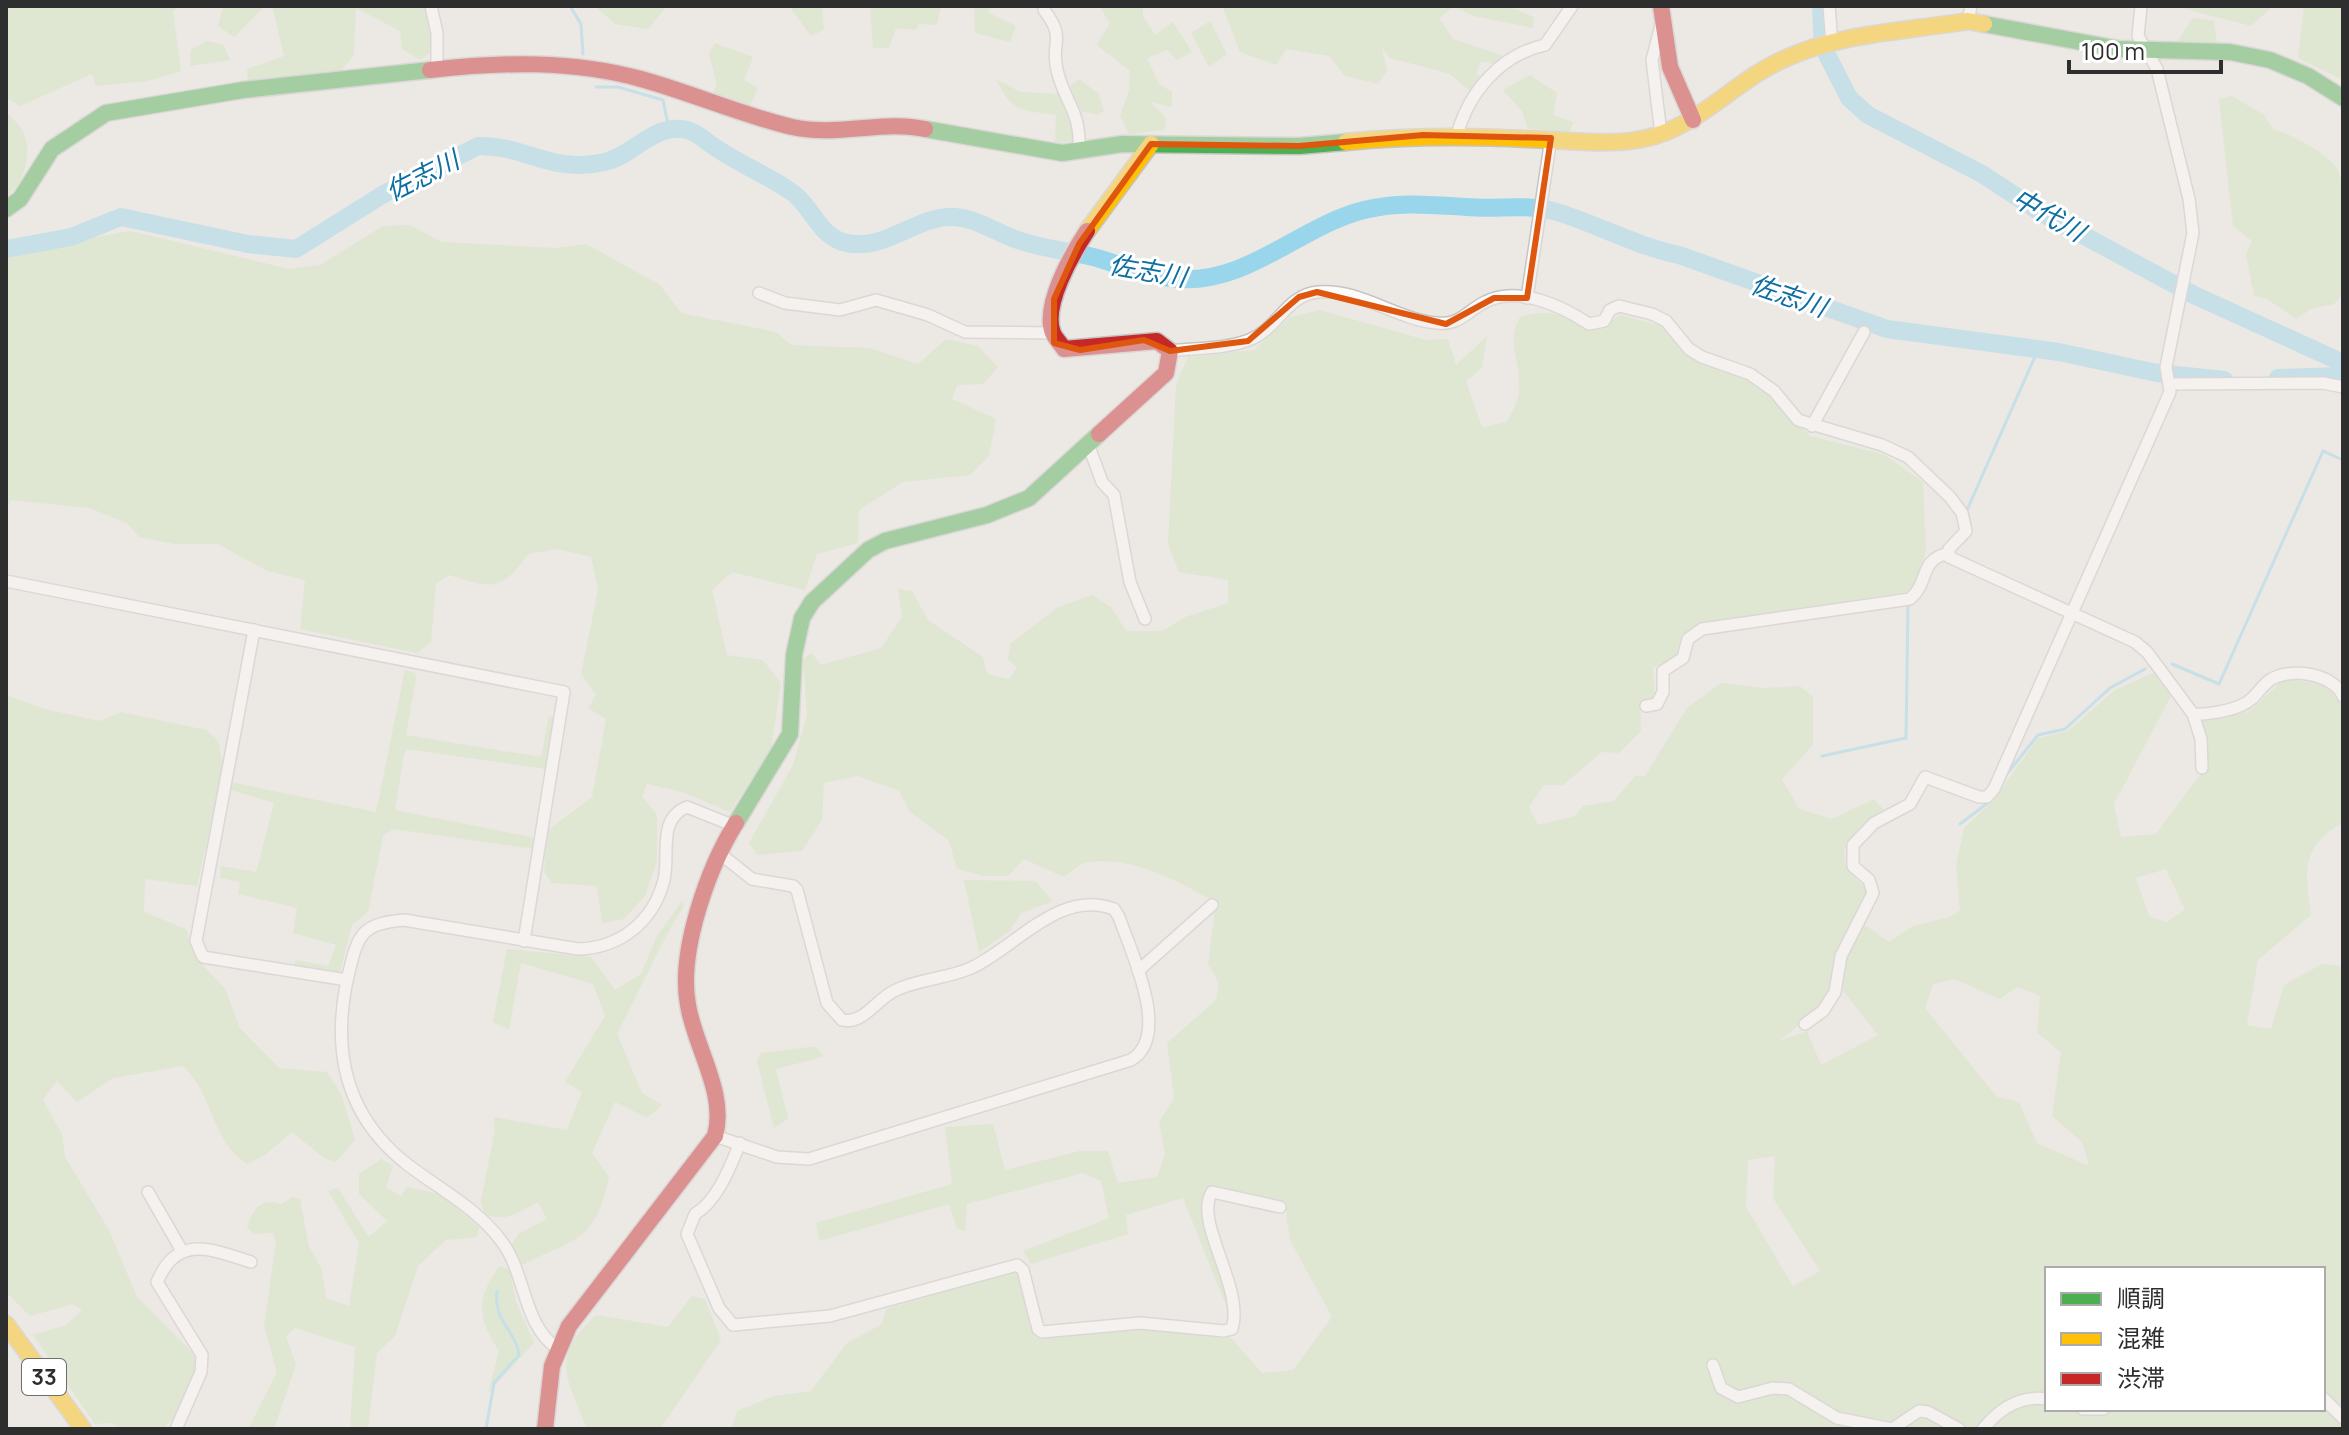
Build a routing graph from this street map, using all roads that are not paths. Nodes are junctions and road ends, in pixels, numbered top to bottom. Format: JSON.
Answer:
{"nodes":[{"id":1,"x":431,"y":6,"type":"edge"},
{"id":2,"x":1572,"y":6,"type":"edge"},
{"id":3,"x":1829,"y":6,"type":"edge"},
{"id":4,"x":2141,"y":6,"type":"edge"},
{"id":5,"x":1044,"y":10,"type":"dead end"},
{"id":6,"x":1662,"y":12,"type":"edge"},
{"id":7,"x":1970,"y":13,"type":"edge"},
{"id":8,"x":1832,"y":43,"type":"junction"},
{"id":9,"x":2146,"y":51,"type":"junction"},
{"id":10,"x":437,"y":67,"type":"junction"},
{"id":11,"x":2343,"y":98,"type":"edge"},
{"id":12,"x":1693,"y":120,"type":"junction"},
{"id":13,"x":1661,"y":134,"type":"junction"},
{"id":14,"x":1457,"y":135,"type":"junction"},
{"id":15,"x":1551,"y":138,"type":"junction"},
{"id":16,"x":1151,"y":144,"type":"junction"},
{"id":17,"x":1079,"y":150,"type":"junction"},
{"id":18,"x":6,"y":209,"type":"edge"},
{"id":19,"x":759,"y":293,"type":"dead end"},
{"id":20,"x":1527,"y":298,"type":"junction"},
{"id":21,"x":1864,"y":332,"type":"dead end"},
{"id":22,"x":1050,"y":333,"type":"junction"},
{"id":23,"x":1170,"y":351,"type":"junction"},
{"id":24,"x":2170,"y":384,"type":"junction"},
{"id":25,"x":2343,"y":387,"type":"edge"},
{"id":26,"x":1812,"y":426,"type":"junction"},
{"id":27,"x":1088,"y":444,"type":"junction"},
{"id":28,"x":1948,"y":553,"type":"junction"},
{"id":29,"x":6,"y":581,"type":"edge"},
{"id":30,"x":2072,"y":610,"type":"junction"},
{"id":31,"x":1145,"y":619,"type":"dead end"},
{"id":32,"x":254,"y":630,"type":"junction"},
{"id":33,"x":2343,"y":696,"type":"edge"},
{"id":34,"x":1646,"y":706,"type":"dead end"},
{"id":35,"x":2193,"y":714,"type":"junction"},
{"id":36,"x":2202,"y":768,"type":"dead end"},
{"id":37,"x":732,"y":825,"type":"junction"},
{"id":38,"x":718,"y":852,"type":"junction"},
{"id":39,"x":1212,"y":905,"type":"dead end"},
{"id":40,"x":524,"y":941,"type":"junction"},
{"id":41,"x":1138,"y":971,"type":"junction"},
{"id":42,"x":347,"y":980,"type":"junction"},
{"id":43,"x":1805,"y":1024,"type":"dead end"},
{"id":44,"x":715,"y":1136,"type":"junction"},
{"id":45,"x":740,"y":1143,"type":"junction"},
{"id":46,"x":148,"y":1192,"type":"dead end"},
{"id":47,"x":1280,"y":1207,"type":"dead end"},
{"id":48,"x":182,"y":1251,"type":"junction"},
{"id":49,"x":251,"y":1262,"type":"dead end"},
{"id":50,"x":6,"y":1324,"type":"edge"},
{"id":51,"x":557,"y":1348,"type":"junction"},
{"id":52,"x":1713,"y":1365,"type":"dead end"},
{"id":53,"x":2045,"y":1399,"type":"edge"},
{"id":54,"x":2325,"y":1400,"type":"edge"},
{"id":55,"x":2343,"y":1418,"type":"edge"},
{"id":56,"x":83,"y":1429,"type":"edge"},
{"id":57,"x":176,"y":1429,"type":"edge"},
{"id":58,"x":545,"y":1429,"type":"edge"},
{"id":59,"x":1959,"y":1429,"type":"edge"},
{"id":60,"x":1983,"y":1429,"type":"edge"}],
"edges":[{"from":1,"to":10,"type":"street"},
{"from":2,"to":14,"type":"street"},
{"from":3,"to":8,"type":"street"},
{"from":4,"to":9,"type":"street"},
{"from":5,"to":17,"type":"street"},
{"from":6,"to":12,"type":"street"},
{"from":6,"to":13,"type":"street"},
{"from":7,"to":8,"type":"street"},
{"from":7,"to":9,"type":"street"},
{"from":8,"to":12,"type":"street"},
{"from":9,"to":11,"type":"street"},
{"from":9,"to":24,"type":"street"},
{"from":10,"to":17,"type":"street"},
{"from":10,"to":18,"type":"street"},
{"from":12,"to":13,"type":"street"},
{"from":13,"to":15,"type":"street"},
{"from":14,"to":15,"type":"street"},
{"from":14,"to":16,"type":"street"},
{"from":15,"to":20,"type":"street"},
{"from":16,"to":17,"type":"street"},
{"from":16,"to":22,"type":"street"},
{"from":19,"to":22,"type":"street"},
{"from":20,"to":23,"type":"street"},
{"from":20,"to":26,"type":"street"},
{"from":21,"to":26,"type":"street"},
{"from":22,"to":23,"type":"street"},
{"from":23,"to":27,"type":"street"},
{"from":24,"to":25,"type":"street"},
{"from":24,"to":30,"type":"street"},
{"from":26,"to":28,"type":"street"},
{"from":27,"to":31,"type":"street"},
{"from":27,"to":37,"type":"street"},
{"from":28,"to":30,"type":"street"},
{"from":28,"to":34,"type":"street"},
{"from":29,"to":32,"type":"street"},
{"from":30,"to":35,"type":"street"},
{"from":30,"to":43,"type":"street"},
{"from":32,"to":40,"type":"street"},
{"from":32,"to":42,"type":"street"},
{"from":33,"to":35,"type":"street"},
{"from":35,"to":36,"type":"street"},
{"from":37,"to":38,"type":"street"},
{"from":37,"to":40,"type":"street"},
{"from":38,"to":41,"type":"street"},
{"from":38,"to":44,"type":"street"},
{"from":39,"to":41,"type":"street"},
{"from":40,"to":42,"type":"street"},
{"from":41,"to":45,"type":"street"},
{"from":42,"to":51,"type":"street"},
{"from":44,"to":45,"type":"street"},
{"from":44,"to":51,"type":"street"},
{"from":45,"to":47,"type":"street"},
{"from":46,"to":48,"type":"street"},
{"from":48,"to":49,"type":"street"},
{"from":48,"to":57,"type":"street"},
{"from":50,"to":56,"type":"street","number":"33"},
{"from":51,"to":58,"type":"street"},
{"from":52,"to":59,"type":"street"},
{"from":53,"to":60,"type":"street"},
{"from":54,"to":55,"type":"street"}]}
